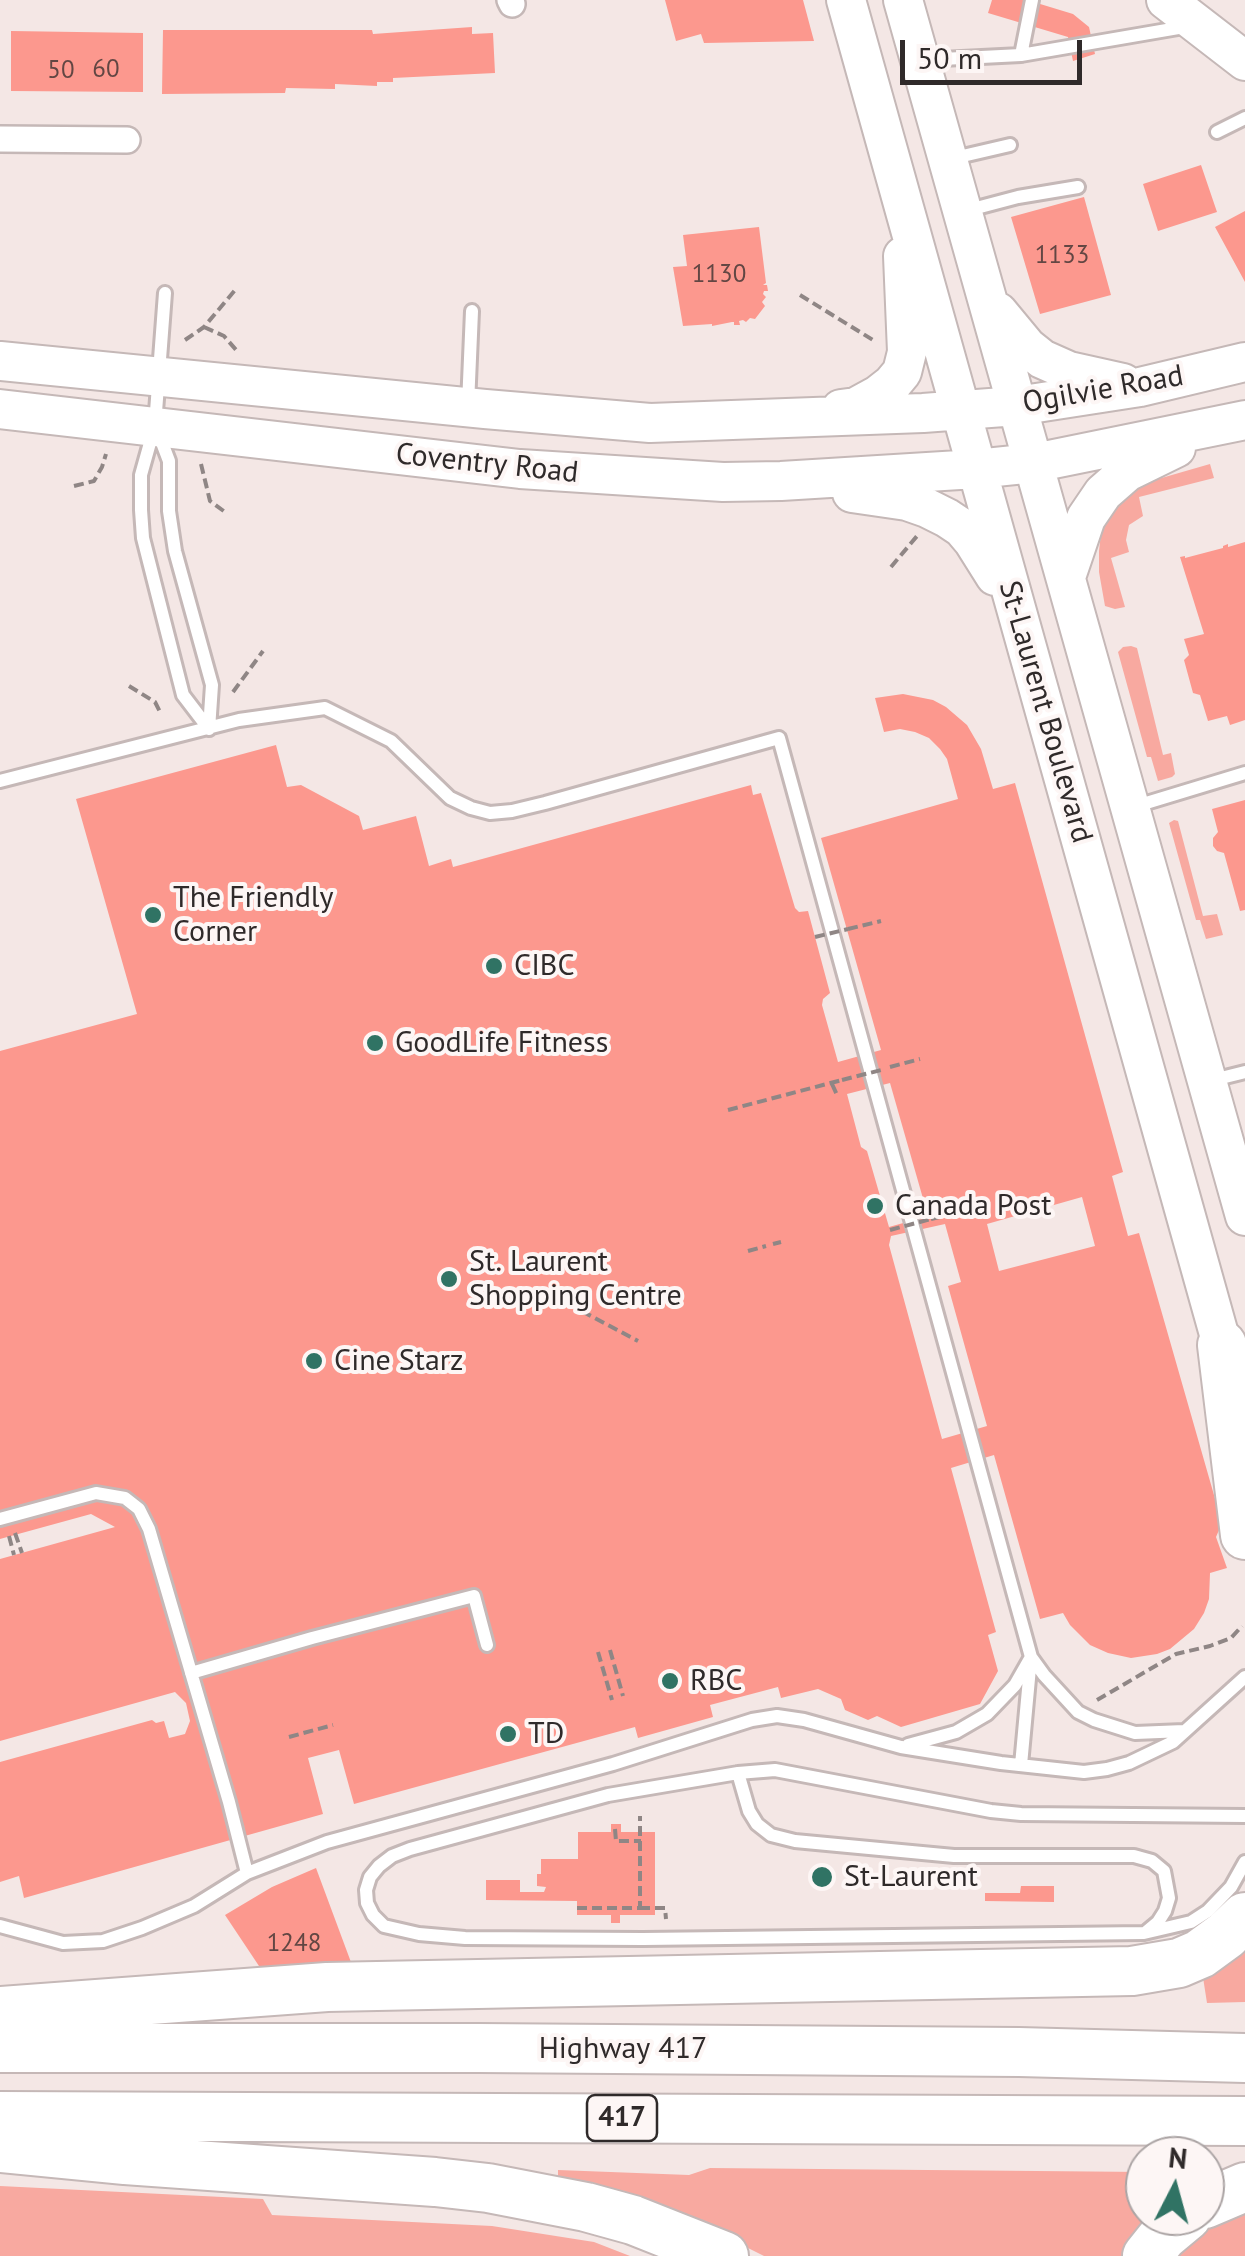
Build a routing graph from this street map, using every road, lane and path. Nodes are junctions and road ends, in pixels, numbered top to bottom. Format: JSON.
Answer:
{"nodes":[{"id":1,"x":846,"y":0,"type":"edge"},
{"id":2,"x":903,"y":0,"type":"edge"},
{"id":3,"x":1032,"y":0,"type":"edge"},
{"id":4,"x":1166,"y":0,"type":"edge"},
{"id":5,"x":1198,"y":25,"type":"junction"},
{"id":6,"x":1021,"y":55,"type":"junction"},
{"id":7,"x":920,"y":60,"type":"junction"},
{"id":8,"x":1245,"y":61,"type":"edge"},
{"id":9,"x":1245,"y":118,"type":"edge"},
{"id":10,"x":1217,"y":132,"type":"dead end"},
{"id":11,"x":0,"y":139,"type":"edge"},
{"id":12,"x":127,"y":140,"type":"dead end"},
{"id":13,"x":1010,"y":145,"type":"dead end"},
{"id":14,"x":948,"y":160,"type":"junction"},
{"id":15,"x":1078,"y":187,"type":"dead end"},
{"id":16,"x":900,"y":188,"type":"junction"},
{"id":17,"x":963,"y":212,"type":"junction"},
{"id":18,"x":236,"y":289,"type":"dead end"},
{"id":19,"x":165,"y":294,"type":"dead end"},
{"id":20,"x":800,"y":295,"type":"dead end"},
{"id":21,"x":988,"y":300,"type":"junction"},
{"id":22,"x":472,"y":312,"type":"dead end"},
{"id":23,"x":204,"y":326,"type":"junction"},
{"id":24,"x":185,"y":340,"type":"dead end"},
{"id":25,"x":875,"y":341,"type":"dead end"},
{"id":26,"x":237,"y":351,"type":"dead end"},
{"id":27,"x":0,"y":361,"type":"edge"},
{"id":28,"x":1245,"y":362,"type":"edge"},
{"id":29,"x":160,"y":375,"type":"junction"},
{"id":30,"x":1140,"y":387,"type":"junction"},
{"id":31,"x":1018,"y":406,"type":"junction"},
{"id":32,"x":0,"y":408,"type":"edge"},
{"id":33,"x":468,"y":408,"type":"junction"},
{"id":34,"x":960,"y":410,"type":"junction"},
{"id":35,"x":753,"y":420,"type":"junction"},
{"id":36,"x":1237,"y":422,"type":"edge"},
{"id":37,"x":155,"y":425,"type":"junction"},
{"id":38,"x":106,"y":454,"type":"dead end"},
{"id":39,"x":1034,"y":463,"type":"junction"},
{"id":40,"x":202,"y":464,"type":"dead end"},
{"id":41,"x":976,"y":469,"type":"junction"},
{"id":42,"x":781,"y":481,"type":"junction"},
{"id":43,"x":74,"y":486,"type":"dead end"},
{"id":44,"x":225,"y":512,"type":"dead end"},
{"id":45,"x":922,"y":532,"type":"dead end"},
{"id":46,"x":891,"y":566,"type":"dead end"},
{"id":47,"x":1066,"y":577,"type":"junction"},
{"id":48,"x":1016,"y":610,"type":"junction"},
{"id":49,"x":263,"y":651,"type":"dead end"},
{"id":50,"x":129,"y":686,"type":"dead end"},
{"id":51,"x":232,"y":692,"type":"dead end"},
{"id":52,"x":160,"y":712,"type":"dead end"},
{"id":53,"x":208,"y":729,"type":"junction"},
{"id":54,"x":1245,"y":773,"type":"edge"},
{"id":55,"x":0,"y":780,"type":"edge"},
{"id":56,"x":1130,"y":807,"type":"junction"},
{"id":57,"x":881,"y":921,"type":"dead end"},
{"id":58,"x":815,"y":938,"type":"dead end"},
{"id":59,"x":1176,"y":968,"type":"junction"},
{"id":60,"x":1122,"y":986,"type":"junction"},
{"id":61,"x":920,"y":1059,"type":"dead end"},
{"id":62,"x":1245,"y":1072,"type":"edge"},
{"id":63,"x":834,"y":1082,"type":"junction"},
{"id":64,"x":1210,"y":1089,"type":"junction"},
{"id":65,"x":783,"y":1098,"type":"dead end"},
{"id":66,"x":728,"y":1110,"type":"dead end"},
{"id":67,"x":1245,"y":1138,"type":"edge"},
{"id":68,"x":962,"y":1212,"type":"dead end"},
{"id":69,"x":1245,"y":1216,"type":"edge"},
{"id":70,"x":1245,"y":1228,"type":"edge"},
{"id":71,"x":890,"y":1230,"type":"dead end"},
{"id":72,"x":781,"y":1242,"type":"dead end"},
{"id":73,"x":1194,"y":1242,"type":"junction"},
{"id":74,"x":773,"y":1244,"type":"dead end"},
{"id":75,"x":766,"y":1246,"type":"dead end"},
{"id":76,"x":748,"y":1251,"type":"dead end"},
{"id":77,"x":574,"y":1300,"type":"dead end"},
{"id":78,"x":638,"y":1341,"type":"dead end"},
{"id":79,"x":1222,"y":1345,"type":"junction"},
{"id":80,"x":1245,"y":1424,"type":"edge"},
{"id":81,"x":0,"y":1519,"type":"edge"},
{"id":82,"x":1245,"y":1535,"type":"edge"},
{"id":83,"x":22,"y":1553,"type":"dead end"},
{"id":84,"x":14,"y":1555,"type":"dead end"},
{"id":85,"x":1242,"y":1626,"type":"edge"},
{"id":86,"x":487,"y":1645,"type":"dead end"},
{"id":87,"x":610,"y":1650,"type":"dead end"},
{"id":88,"x":598,"y":1652,"type":"dead end"},
{"id":89,"x":1032,"y":1657,"type":"junction"},
{"id":90,"x":191,"y":1673,"type":"junction"},
{"id":91,"x":1245,"y":1677,"type":"edge"},
{"id":92,"x":623,"y":1696,"type":"dead end"},
{"id":93,"x":612,"y":1700,"type":"dead end"},
{"id":94,"x":1090,"y":1704,"type":"dead end"},
{"id":95,"x":333,"y":1725,"type":"dead end"},
{"id":96,"x":1186,"y":1731,"type":"junction"},
{"id":97,"x":288,"y":1737,"type":"dead end"},
{"id":98,"x":901,"y":1747,"type":"junction"},
{"id":99,"x":1022,"y":1765,"type":"junction"},
{"id":100,"x":738,"y":1773,"type":"junction"},
{"id":101,"x":640,"y":1816,"type":"dead end"},
{"id":102,"x":1245,"y":1816,"type":"edge"},
{"id":103,"x":616,"y":1829,"type":"dead end"},
{"id":104,"x":640,"y":1841,"type":"junction"},
{"id":105,"x":1245,"y":1862,"type":"edge"},
{"id":106,"x":247,"y":1874,"type":"junction"},
{"id":107,"x":577,"y":1908,"type":"dead end"},
{"id":108,"x":616,"y":1908,"type":"junction"},
{"id":109,"x":640,"y":1908,"type":"junction"},
{"id":110,"x":1245,"y":1916,"type":"edge"},
{"id":111,"x":616,"y":1919,"type":"dead end"},
{"id":112,"x":0,"y":1926,"type":"edge"},
{"id":113,"x":666,"y":1926,"type":"dead end"},
{"id":114,"x":1144,"y":1933,"type":"junction"},
{"id":115,"x":0,"y":2010,"type":"edge"},
{"id":116,"x":1245,"y":2039,"type":"edge"},
{"id":117,"x":0,"y":2048,"type":"edge"},
{"id":118,"x":1019,"y":2052,"type":"junction"},
{"id":119,"x":1245,"y":2058,"type":"edge"},
{"id":120,"x":0,"y":2116,"type":"edge"},
{"id":121,"x":1245,"y":2121,"type":"edge"},
{"id":122,"x":0,"y":2148,"type":"edge"},
{"id":123,"x":1163,"y":2236,"type":"edge"},
{"id":124,"x":724,"y":2256,"type":"edge"},
{"id":125,"x":1147,"y":2256,"type":"edge"}],
"edges":[{"from":1,"to":16,"type":"main road","name":"St-Laurent Boulevard"},
{"from":2,"to":7,"type":"main road","name":"St-Laurent Boulevard"},
{"from":3,"to":6,"type":"lane"},
{"from":4,"to":5,"type":"main road"},
{"from":5,"to":6,"type":"lane"},
{"from":5,"to":8,"type":"main road"},
{"from":6,"to":7,"type":"lane"},
{"from":7,"to":14,"type":"main road","name":"St-Laurent Boulevard"},
{"from":9,"to":10,"type":"lane"},
{"from":11,"to":12,"type":"street"},
{"from":13,"to":14,"type":"lane"},
{"from":14,"to":17,"type":"main road","name":"St-Laurent Boulevard"},
{"from":15,"to":17,"type":"lane"},
{"from":16,"to":34,"type":"main road","name":"St-Laurent Boulevard"},
{"from":16,"to":35,"type":"main road"},
{"from":17,"to":21,"type":"main road","name":"St-Laurent Boulevard"},
{"from":18,"to":23,"type":"path"},
{"from":19,"to":29,"type":"lane"},
{"from":20,"to":25,"type":"path"},
{"from":21,"to":30,"type":"main road"},
{"from":21,"to":31,"type":"main road","name":"St-Laurent Boulevard"},
{"from":22,"to":33,"type":"lane"},
{"from":23,"to":24,"type":"path"},
{"from":23,"to":26,"type":"path"},
{"from":27,"to":29,"type":"main road","name":"Coventry Road"},
{"from":28,"to":30,"type":"main road","name":"Ogilvie Road"},
{"from":29,"to":33,"type":"main road","name":"Coventry Road"},
{"from":29,"to":37,"type":"lane"},
{"from":30,"to":31,"type":"main road","name":"Ogilvie Road"},
{"from":31,"to":34,"type":"main road","name":"Ogilvie Road"},
{"from":31,"to":39,"type":"main road","name":"St-Laurent Boulevard"},
{"from":32,"to":37,"type":"main road","name":"Coventry Road"},
{"from":33,"to":35,"type":"main road","name":"Coventry Road"},
{"from":34,"to":35,"type":"main road","name":"Coventry Road"},
{"from":34,"to":41,"type":"main road","name":"St-Laurent Boulevard"},
{"from":36,"to":39,"type":"main road","name":"Ogilvie Road"},
{"from":36,"to":47,"type":"main road"},
{"from":37,"to":42,"type":"main road","name":"Coventry Road"},
{"from":37,"to":53,"type":"lane"},
{"from":37,"to":53,"type":"lane"},
{"from":38,"to":43,"type":"path"},
{"from":39,"to":41,"type":"main road","name":"Ogilvie Road"},
{"from":39,"to":47,"type":"main road","name":"St-Laurent Boulevard"},
{"from":40,"to":44,"type":"path"},
{"from":41,"to":42,"type":"main road","name":"Coventry Road"},
{"from":41,"to":48,"type":"main road","name":"St-Laurent Boulevard"},
{"from":42,"to":48,"type":"main road"},
{"from":45,"to":46,"type":"path"},
{"from":47,"to":56,"type":"main road","name":"St-Laurent Boulevard"},
{"from":48,"to":60,"type":"main road","name":"St-Laurent Boulevard"},
{"from":49,"to":51,"type":"path"},
{"from":50,"to":52,"type":"path"},
{"from":53,"to":55,"type":"lane"},
{"from":53,"to":89,"type":"lane"},
{"from":54,"to":56,"type":"lane"},
{"from":56,"to":59,"type":"main road","name":"St-Laurent Boulevard"},
{"from":57,"to":58,"type":"path","bridge":true},
{"from":59,"to":60,"type":"main road"},
{"from":59,"to":64,"type":"main road","name":"St-Laurent Boulevard"},
{"from":60,"to":73,"type":"main road","name":"St-Laurent Boulevard"},
{"from":61,"to":63,"type":"path","bridge":true},
{"from":62,"to":64,"type":"lane"},
{"from":63,"to":65,"type":"path"},
{"from":63,"to":66,"type":"path"},
{"from":64,"to":67,"type":"main road"},
{"from":64,"to":69,"type":"main road","name":"St-Laurent Boulevard"},
{"from":68,"to":71,"type":"path","bridge":true},
{"from":70,"to":73,"type":"main road"},
{"from":72,"to":74,"type":"path"},
{"from":73,"to":79,"type":"main road","name":"St-Laurent Boulevard"},
{"from":75,"to":76,"type":"path"},
{"from":77,"to":78,"type":"path"},
{"from":79,"to":80,"type":"main road","name":"St-Laurent Boulevard"},
{"from":79,"to":82,"type":"highway"},
{"from":81,"to":90,"type":"lane"},
{"from":83,"to":84,"type":"path"},
{"from":85,"to":94,"type":"path"},
{"from":86,"to":90,"type":"lane"},
{"from":87,"to":92,"type":"path"},
{"from":88,"to":93,"type":"path"},
{"from":89,"to":96,"type":"lane"},
{"from":89,"to":98,"type":"lane"},
{"from":89,"to":99,"type":"lane"},
{"from":90,"to":106,"type":"lane"},
{"from":91,"to":96,"type":"lane"},
{"from":95,"to":97,"type":"path"},
{"from":96,"to":99,"type":"lane"},
{"from":98,"to":99,"type":"lane"},
{"from":98,"to":106,"type":"lane"},
{"from":100,"to":102,"type":"lane"},
{"from":100,"to":114,"type":"lane"},
{"from":100,"to":114,"type":"lane"},
{"from":101,"to":104,"type":"path"},
{"from":103,"to":104,"type":"path"},
{"from":104,"to":109,"type":"path"},
{"from":105,"to":114,"type":"lane"},
{"from":106,"to":112,"type":"lane"},
{"from":107,"to":108,"type":"path"},
{"from":108,"to":109,"type":"path"},
{"from":108,"to":111,"type":"path"},
{"from":109,"to":113,"type":"path"},
{"from":110,"to":115,"type":"highway"},
{"from":116,"to":118,"type":"highway"},
{"from":117,"to":118,"type":"highway","name":"Highway 417"},
{"from":118,"to":119,"type":"highway","name":"Highway 417"},
{"from":120,"to":121,"type":"highway","number":"417"},
{"from":122,"to":124,"type":"highway"},
{"from":123,"to":125,"type":"highway"}]}
